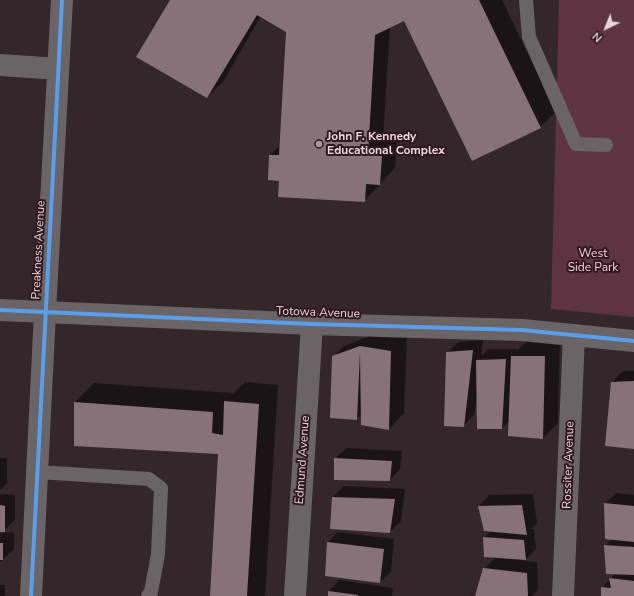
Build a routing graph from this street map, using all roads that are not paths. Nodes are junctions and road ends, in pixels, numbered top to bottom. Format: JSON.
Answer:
{"nodes":[{"id":1,"x":62,"y":0,"type":"edge"},
{"id":2,"x":526,"y":0,"type":"edge"},
{"id":3,"x":0,"y":65,"type":"edge"},
{"id":4,"x":58,"y":68,"type":"junction"},
{"id":5,"x":606,"y":146,"type":"dead end"},
{"id":6,"x":0,"y":310,"type":"edge"},
{"id":7,"x":45,"y":312,"type":"junction"},
{"id":8,"x":312,"y":324,"type":"junction"},
{"id":9,"x":574,"y":335,"type":"junction"},
{"id":10,"x":634,"y":341,"type":"edge"},
{"id":11,"x":37,"y":472,"type":"junction"},
{"id":12,"x":31,"y":596,"type":"edge"},
{"id":13,"x":148,"y":596,"type":"edge"},
{"id":14,"x":295,"y":596,"type":"edge"},
{"id":15,"x":563,"y":596,"type":"edge"}],
"edges":[{"from":1,"to":4,"type":"street","name":"Preakness Avenue"},
{"from":2,"to":5,"type":"lane"},
{"from":3,"to":4,"type":"street"},
{"from":4,"to":7,"type":"street","name":"Preakness Avenue"},
{"from":6,"to":7,"type":"street","name":"Totowa Avenue"},
{"from":7,"to":8,"type":"street","name":"Totowa Avenue"},
{"from":7,"to":11,"type":"street","name":"Preakness Avenue"},
{"from":8,"to":9,"type":"street","name":"Totowa Avenue"},
{"from":8,"to":14,"type":"street","name":"Edmund Avenue"},
{"from":9,"to":10,"type":"street","name":"Totowa Avenue"},
{"from":9,"to":15,"type":"street","name":"Rossiter Avenue"},
{"from":11,"to":12,"type":"street","name":"Preakness Avenue"},
{"from":11,"to":13,"type":"lane"}]}
